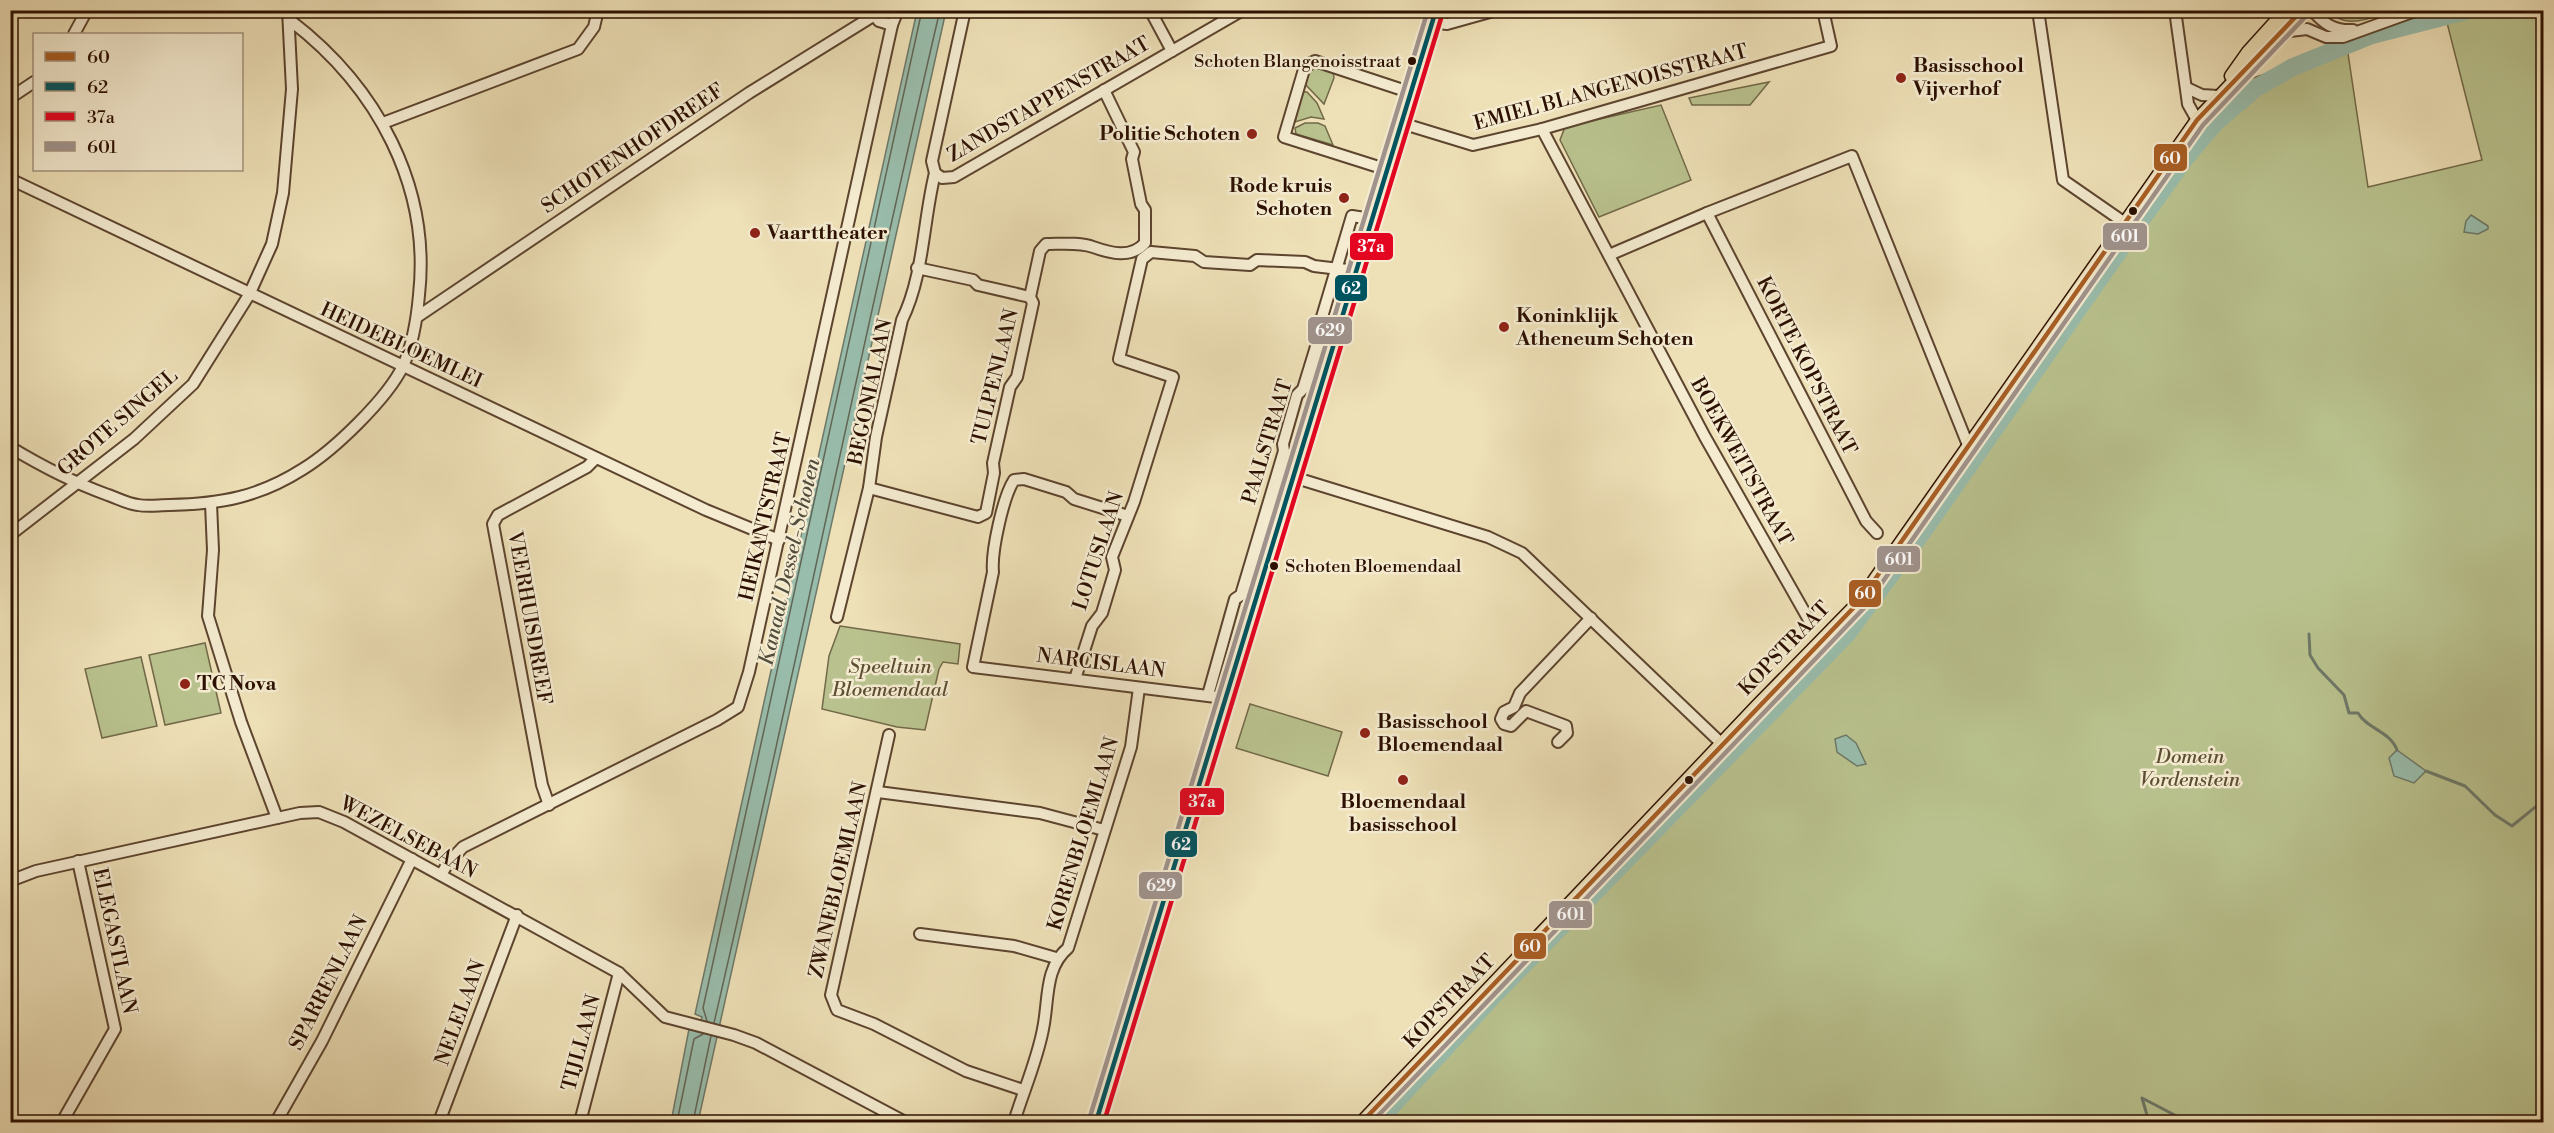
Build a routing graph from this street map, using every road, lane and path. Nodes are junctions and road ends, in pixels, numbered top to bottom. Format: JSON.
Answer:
{"nodes":[{"id":1,"x":87,"y":10,"type":"edge"},
{"id":2,"x":598,"y":10,"type":"edge"},
{"id":3,"x":898,"y":10,"type":"edge"},
{"id":4,"x":965,"y":10,"type":"edge"},
{"id":5,"x":1150,"y":10,"type":"edge"},
{"id":6,"x":1243,"y":10,"type":"edge"},
{"id":7,"x":1436,"y":10,"type":"edge"},
{"id":8,"x":1497,"y":10,"type":"edge"},
{"id":9,"x":1823,"y":10,"type":"edge"},
{"id":10,"x":2038,"y":10,"type":"edge"},
{"id":11,"x":2175,"y":10,"type":"edge"},
{"id":12,"x":2286,"y":10,"type":"edge"},
{"id":13,"x":2312,"y":10,"type":"edge"},
{"id":14,"x":2418,"y":10,"type":"edge"},
{"id":15,"x":2300,"y":11,"type":"edge"},
{"id":16,"x":871,"y":13,"type":"edge"},
{"id":17,"x":289,"y":16,"type":"edge"},
{"id":18,"x":1432,"y":22,"type":"junction"},
{"id":19,"x":892,"y":25,"type":"junction"},
{"id":20,"x":2307,"y":29,"type":"junction"},
{"id":21,"x":2361,"y":29,"type":"junction"},
{"id":22,"x":75,"y":33,"type":"edge"},
{"id":23,"x":2277,"y":37,"type":"junction"},
{"id":24,"x":1172,"y":51,"type":"junction"},
{"id":25,"x":33,"y":83,"type":"edge"},
{"id":26,"x":2187,"y":88,"type":"junction"},
{"id":27,"x":1104,"y":90,"type":"junction"},
{"id":28,"x":1409,"y":92,"type":"junction"},
{"id":29,"x":2218,"y":96,"type":"junction"},
{"id":30,"x":10,"y":99,"type":"edge"},
{"id":31,"x":2197,"y":120,"type":"junction"},
{"id":32,"x":383,"y":123,"type":"junction"},
{"id":33,"x":1401,"y":123,"type":"junction"},
{"id":34,"x":1542,"y":129,"type":"junction"},
{"id":35,"x":1385,"y":169,"type":"junction"},
{"id":36,"x":935,"y":173,"type":"junction"},
{"id":37,"x":10,"y":179,"type":"edge"},
{"id":38,"x":1707,"y":213,"type":"junction"},
{"id":39,"x":1371,"y":219,"type":"junction"},
{"id":40,"x":2125,"y":223,"type":"junction"},
{"id":41,"x":1609,"y":255,"type":"junction"},
{"id":42,"x":917,"y":268,"type":"junction"},
{"id":43,"x":1336,"y":269,"type":"junction"},
{"id":44,"x":1356,"y":271,"type":"junction"},
{"id":45,"x":249,"y":295,"type":"junction"},
{"id":46,"x":1030,"y":297,"type":"junction"},
{"id":47,"x":417,"y":317,"type":"junction"},
{"id":48,"x":403,"y":367,"type":"junction"},
{"id":49,"x":1968,"y":445,"type":"junction"},
{"id":50,"x":10,"y":447,"type":"edge"},
{"id":51,"x":596,"y":458,"type":"junction"},
{"id":52,"x":1293,"y":477,"type":"junction"},
{"id":53,"x":76,"y":484,"type":"junction"},
{"id":54,"x":869,"y":488,"type":"junction"},
{"id":55,"x":211,"y":504,"type":"junction"},
{"id":56,"x":1128,"y":516,"type":"junction"},
{"id":57,"x":1876,"y":533,"type":"dead end"},
{"id":58,"x":10,"y":535,"type":"edge"},
{"id":59,"x":779,"y":540,"type":"junction"},
{"id":60,"x":837,"y":617,"type":"dead end"},
{"id":61,"x":1592,"y":618,"type":"junction"},
{"id":62,"x":1809,"y":620,"type":"dead end"},
{"id":63,"x":1076,"y":679,"type":"junction"},
{"id":64,"x":1139,"y":688,"type":"junction"},
{"id":65,"x":1208,"y":695,"type":"junction"},
{"id":66,"x":1224,"y":698,"type":"junction"},
{"id":67,"x":1514,"y":707,"type":"junction"},
{"id":68,"x":1526,"y":711,"type":"junction"},
{"id":69,"x":889,"y":735,"type":"dead end"},
{"id":70,"x":1558,"y":742,"type":"dead end"},
{"id":71,"x":1721,"y":743,"type":"junction"},
{"id":72,"x":878,"y":792,"type":"junction"},
{"id":73,"x":549,"y":805,"type":"junction"},
{"id":74,"x":277,"y":818,"type":"junction"},
{"id":75,"x":1104,"y":830,"type":"junction"},
{"id":76,"x":412,"y":859,"type":"junction"},
{"id":77,"x":78,"y":861,"type":"junction"},
{"id":78,"x":441,"y":875,"type":"junction"},
{"id":79,"x":10,"y":881,"type":"edge"},
{"id":80,"x":517,"y":915,"type":"junction"},
{"id":81,"x":920,"y":934,"type":"dead end"},
{"id":82,"x":1056,"y":958,"type":"junction"},
{"id":83,"x":619,"y":973,"type":"junction"},
{"id":84,"x":1023,"y":1090,"type":"junction"},
{"id":85,"x":62,"y":1122,"type":"edge"},
{"id":86,"x":276,"y":1122,"type":"edge"},
{"id":87,"x":440,"y":1122,"type":"edge"},
{"id":88,"x":580,"y":1122,"type":"edge"},
{"id":89,"x":905,"y":1122,"type":"edge"},
{"id":90,"x":1014,"y":1122,"type":"edge"},
{"id":91,"x":1096,"y":1122,"type":"edge"},
{"id":92,"x":1362,"y":1122,"type":"edge"}],
"edges":[{"from":1,"to":22,"type":"street"},
{"from":2,"to":32,"type":"street"},
{"from":3,"to":19,"type":"street","name":"HEIKANTSTRAAT"},
{"from":4,"to":36,"type":"street","name":"BEGONIALAAN"},
{"from":5,"to":24,"type":"street"},
{"from":6,"to":24,"type":"street","name":"ZANDSTAPPENSTRAAT"},
{"from":7,"to":18,"type":"street","name":"PAALSTRAAT"},
{"from":8,"to":18,"type":"street"},
{"from":9,"to":34,"type":"street","name":"EMIEL BLANGENOISSTRAAT"},
{"from":10,"to":40,"type":"street"},
{"from":11,"to":26,"type":"street"},
{"from":12,"to":29,"type":"main road"},
{"from":13,"to":21,"type":"street"},
{"from":14,"to":21,"type":"street"},
{"from":15,"to":20,"type":"street"},
{"from":15,"to":23,"type":"main road"},
{"from":16,"to":19,"type":"street"},
{"from":16,"to":47,"type":"street","name":"SCHOTENHOFDREEF"},
{"from":17,"to":32,"type":"street"},
{"from":17,"to":45,"type":"street","name":"GROTE SINGEL"},
{"from":18,"to":28,"type":"street","name":"PAALSTRAAT"},
{"from":19,"to":59,"type":"street","name":"HEIKANTSTRAAT"},
{"from":20,"to":21,"type":"street"},
{"from":20,"to":23,"type":"street"},
{"from":23,"to":29,"type":"main road"},
{"from":24,"to":27,"type":"street","name":"ZANDSTAPPENSTRAAT"},
{"from":25,"to":30,"type":"street"},
{"from":26,"to":29,"type":"street"},
{"from":26,"to":31,"type":"street"},
{"from":27,"to":36,"type":"street","name":"ZANDSTAPPENSTRAAT"},
{"from":27,"to":46,"type":"street","name":"TULPENLAAN"},
{"from":28,"to":33,"type":"street","name":"PAALSTRAAT"},
{"from":28,"to":35,"type":"street"},
{"from":29,"to":31,"type":"main road","name":"KOPSTRAAT"},
{"from":31,"to":40,"type":"main road","name":"KOPSTRAAT"},
{"from":32,"to":47,"type":"street"},
{"from":33,"to":34,"type":"street","name":"EMIEL BLANGENOISSTRAAT"},
{"from":33,"to":35,"type":"street","name":"PAALSTRAAT"},
{"from":34,"to":41,"type":"street","name":"BOEKWEITSTRAAT"},
{"from":35,"to":39,"type":"street","name":"PAALSTRAAT"},
{"from":36,"to":42,"type":"street","name":"BEGONIALAAN"},
{"from":37,"to":45,"type":"street","name":"HEIDEBLOEMLEI"},
{"from":38,"to":41,"type":"street"},
{"from":38,"to":49,"type":"street"},
{"from":38,"to":57,"type":"street","name":"KORTE KOPSTRAAT"},
{"from":39,"to":43,"type":"street","name":"PAALSTRAAT"},
{"from":39,"to":44,"type":"street","name":"PAALSTRAAT"},
{"from":40,"to":49,"type":"main road","name":"KOPSTRAAT"},
{"from":41,"to":62,"type":"street","name":"BOEKWEITSTRAAT"},
{"from":42,"to":46,"type":"street"},
{"from":42,"to":54,"type":"street","name":"BEGONIALAAN"},
{"from":43,"to":44,"type":"street"},
{"from":43,"to":56,"type":"street","name":"LOTUSLAAN"},
{"from":43,"to":65,"type":"street","name":"PAALSTRAAT"},
{"from":44,"to":52,"type":"street","name":"PAALSTRAAT"},
{"from":45,"to":48,"type":"street","name":"HEIDEBLOEMLEI"},
{"from":45,"to":53,"type":"street","name":"GROTE SINGEL"},
{"from":46,"to":54,"type":"street","name":"TULPENLAAN"},
{"from":47,"to":48,"type":"street"},
{"from":48,"to":51,"type":"street","name":"HEIDEBLOEMLEI"},
{"from":48,"to":55,"type":"street"},
{"from":49,"to":71,"type":"main road","name":"KOPSTRAAT"},
{"from":50,"to":53,"type":"street"},
{"from":51,"to":59,"type":"street","name":"HEIDEBLOEMLEI"},
{"from":51,"to":73,"type":"street","name":"VEERHUISDREEF"},
{"from":52,"to":61,"type":"street"},
{"from":52,"to":66,"type":"street","name":"PAALSTRAAT"},
{"from":53,"to":55,"type":"street"},
{"from":53,"to":58,"type":"street","name":"GROTE SINGEL"},
{"from":54,"to":60,"type":"street","name":"BEGONIALAAN"},
{"from":55,"to":74,"type":"street"},
{"from":56,"to":63,"type":"street","name":"LOTUSLAAN"},
{"from":56,"to":63,"type":"street","name":"NARCISLAAN"},
{"from":59,"to":73,"type":"street","name":"HEIKANTSTRAAT"},
{"from":61,"to":67,"type":"street"},
{"from":61,"to":71,"type":"street"},
{"from":63,"to":64,"type":"street","name":"NARCISLAAN"},
{"from":64,"to":65,"type":"street","name":"NARCISLAAN"},
{"from":64,"to":75,"type":"street","name":"KORENBLOEMLAAN"},
{"from":65,"to":66,"type":"street","name":"NARCISLAAN"},
{"from":66,"to":91,"type":"street","name":"PAALSTRAAT"},
{"from":67,"to":68,"type":"street"},
{"from":67,"to":68,"type":"street"},
{"from":68,"to":70,"type":"street"},
{"from":69,"to":72,"type":"street","name":"ZWANEBLOEMLAAN"},
{"from":71,"to":92,"type":"main road","name":"KOPSTRAAT"},
{"from":72,"to":75,"type":"street"},
{"from":72,"to":84,"type":"street","name":"ZWANEBLOEMLAAN"},
{"from":73,"to":78,"type":"street","name":"HEIKANTSTRAAT"},
{"from":74,"to":76,"type":"street","name":"WEZELSEBAAN"},
{"from":74,"to":77,"type":"street","name":"WEZELSEBAAN"},
{"from":75,"to":82,"type":"street","name":"KORENBLOEMLAAN"},
{"from":76,"to":78,"type":"street","name":"WEZELSEBAAN"},
{"from":76,"to":86,"type":"street","name":"SPARRENLAAN"},
{"from":77,"to":79,"type":"street","name":"WEZELSEBAAN"},
{"from":77,"to":85,"type":"street","name":"ELEGASTLAAN"},
{"from":78,"to":80,"type":"street","name":"WEZELSEBAAN"},
{"from":80,"to":83,"type":"street","name":"WEZELSEBAAN"},
{"from":80,"to":87,"type":"street","name":"NELELAAN"},
{"from":81,"to":82,"type":"street"},
{"from":82,"to":84,"type":"street","name":"KORENBLOEMLAAN"},
{"from":83,"to":88,"type":"street","name":"TIJLLAAN"},
{"from":83,"to":89,"type":"street","name":"WEZELSEBAAN"},
{"from":84,"to":90,"type":"street","name":"KORENBLOEMLAAN"}]}
